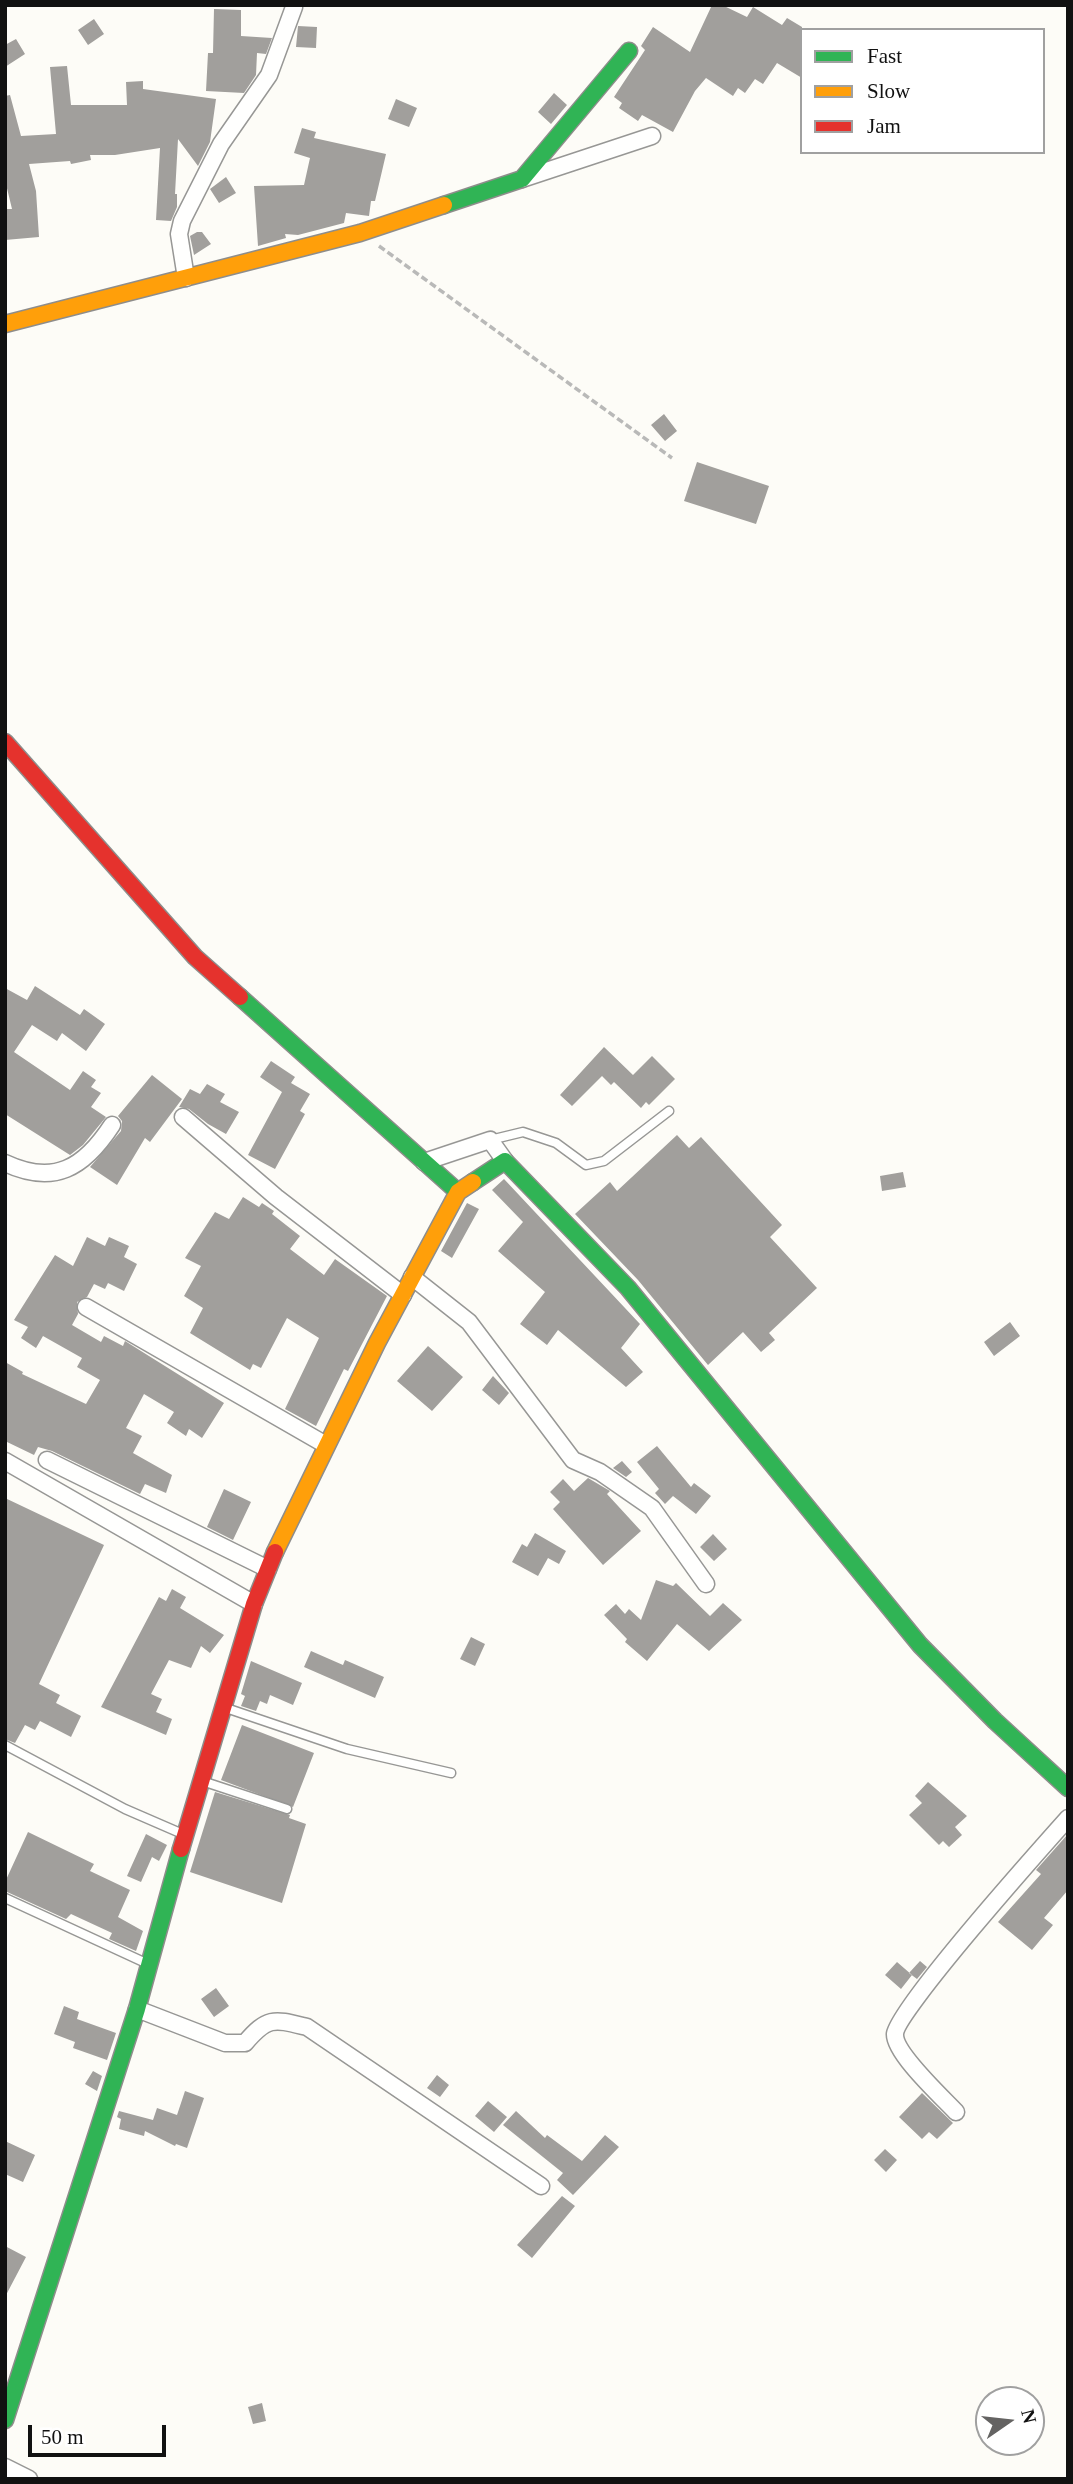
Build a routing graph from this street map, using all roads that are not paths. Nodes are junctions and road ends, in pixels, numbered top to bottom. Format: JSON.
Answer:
{"nodes":[{"id":1,"x":295,"y":7,"type":"edge"},
{"id":2,"x":629,"y":51,"type":"dead end"},
{"id":3,"x":652,"y":136,"type":"dead end"},
{"id":4,"x":522,"y":179,"type":"junction"},
{"id":5,"x":186,"y":278,"type":"junction"},
{"id":6,"x":5,"y":324,"type":"edge"},
{"id":7,"x":5,"y":743,"type":"edge"},
{"id":8,"x":669,"y":1111,"type":"dead end"},
{"id":9,"x":183,"y":1117,"type":"dead end"},
{"id":10,"x":112,"y":1125,"type":"dead end"},
{"id":11,"x":490,"y":1140,"type":"junction"},
{"id":12,"x":505,"y":1161,"type":"junction"},
{"id":13,"x":424,"y":1162,"type":"junction"},
{"id":14,"x":5,"y":1163,"type":"edge"},
{"id":15,"x":458,"y":1192,"type":"junction"},
{"id":16,"x":412,"y":1277,"type":"junction"},
{"id":17,"x":403,"y":1295,"type":"junction"},
{"id":18,"x":86,"y":1307,"type":"dead end"},
{"id":19,"x":326,"y":1445,"type":"junction"},
{"id":20,"x":47,"y":1460,"type":"dead end"},
{"id":21,"x":5,"y":1461,"type":"edge"},
{"id":22,"x":268,"y":1569,"type":"junction"},
{"id":23,"x":706,"y":1584,"type":"dead end"},
{"id":24,"x":254,"y":1604,"type":"junction"},
{"id":25,"x":223,"y":1707,"type":"junction"},
{"id":26,"x":5,"y":1745,"type":"edge"},
{"id":27,"x":451,"y":1773,"type":"dead end"},
{"id":28,"x":202,"y":1781,"type":"junction"},
{"id":29,"x":1068,"y":1788,"type":"edge"},
{"id":30,"x":287,"y":1809,"type":"dead end"},
{"id":31,"x":1068,"y":1818,"type":"edge"},
{"id":32,"x":185,"y":1835,"type":"junction"},
{"id":33,"x":5,"y":1898,"type":"edge"},
{"id":34,"x":148,"y":1964,"type":"junction"},
{"id":35,"x":137,"y":2008,"type":"junction"},
{"id":36,"x":956,"y":2112,"type":"dead end"},
{"id":37,"x":541,"y":2186,"type":"dead end"},
{"id":38,"x":5,"y":2420,"type":"edge"},
{"id":39,"x":5,"y":2467,"type":"edge"},
{"id":40,"x":29,"y":2479,"type":"edge"}],
"edges":[{"from":1,"to":5,"type":"street"},
{"from":2,"to":4,"type":"street"},
{"from":3,"to":4,"type":"street"},
{"from":4,"to":5,"type":"street"},
{"from":5,"to":6,"type":"street"},
{"from":7,"to":13,"type":"street"},
{"from":8,"to":11,"type":"lane"},
{"from":9,"to":17,"type":"street"},
{"from":10,"to":14,"type":"street"},
{"from":11,"to":12,"type":"street"},
{"from":11,"to":13,"type":"street"},
{"from":12,"to":15,"type":"street"},
{"from":12,"to":29,"type":"street"},
{"from":13,"to":15,"type":"street"},
{"from":15,"to":16,"type":"street"},
{"from":16,"to":17,"type":"street"},
{"from":16,"to":23,"type":"street"},
{"from":17,"to":19,"type":"street"},
{"from":18,"to":19,"type":"street"},
{"from":19,"to":22,"type":"street"},
{"from":20,"to":22,"type":"street"},
{"from":21,"to":24,"type":"street"},
{"from":22,"to":24,"type":"street"},
{"from":24,"to":25,"type":"street"},
{"from":25,"to":27,"type":"lane"},
{"from":25,"to":28,"type":"street"},
{"from":26,"to":32,"type":"lane"},
{"from":28,"to":30,"type":"lane"},
{"from":28,"to":32,"type":"street"},
{"from":31,"to":36,"type":"street"},
{"from":32,"to":34,"type":"street"},
{"from":33,"to":34,"type":"lane"},
{"from":34,"to":35,"type":"street"},
{"from":35,"to":37,"type":"street"},
{"from":35,"to":38,"type":"street"},
{"from":39,"to":40,"type":"street"}]}
